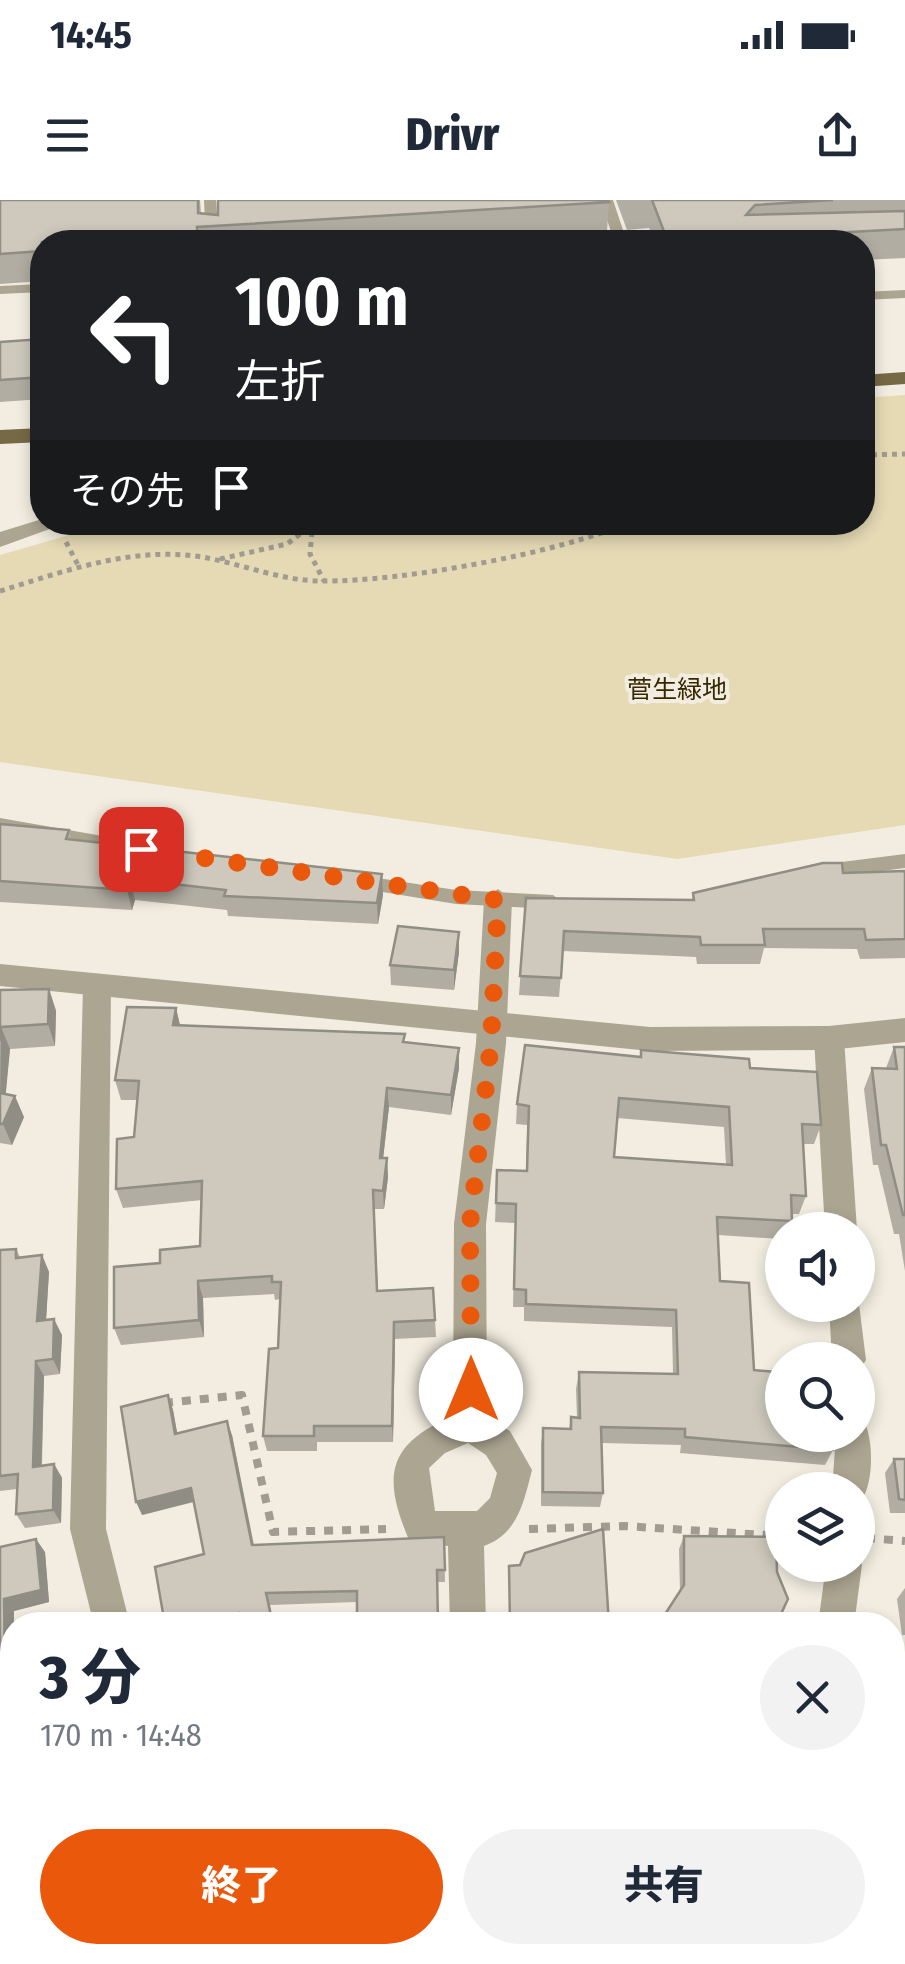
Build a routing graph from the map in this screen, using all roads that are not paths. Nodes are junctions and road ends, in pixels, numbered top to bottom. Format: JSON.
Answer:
{"nodes":[{"id":1,"x":210,"y":200,"type":"edge"},
{"id":2,"x":607,"y":200,"type":"edge"},
{"id":3,"x":212,"y":230,"type":"edge"},
{"id":4,"x":617,"y":230,"type":"edge"},
{"id":5,"x":30,"y":289,"type":"edge"},
{"id":6,"x":0,"y":290,"type":"edge"},
{"id":7,"x":905,"y":294,"type":"edge"},
{"id":8,"x":875,"y":295,"type":"edge"},
{"id":9,"x":905,"y":378,"type":"edge"},
{"id":10,"x":875,"y":380,"type":"edge"},
{"id":11,"x":30,"y":435,"type":"edge"},
{"id":12,"x":0,"y":437,"type":"edge"},
{"id":13,"x":30,"y":531,"type":"edge"},
{"id":14,"x":0,"y":540,"type":"edge"},
{"id":15,"x":0,"y":826,"type":"edge"},
{"id":16,"x":154,"y":852,"type":"edge"},
{"id":17,"x":905,"y":861,"type":"edge"},
{"id":18,"x":803,"y":874,"type":"edge"},
{"id":19,"x":343,"y":880,"type":"edge"},
{"id":20,"x":498,"y":900,"type":"junction"},
{"id":21,"x":570,"y":902,"type":"edge"},
{"id":22,"x":0,"y":976,"type":"edge"},
{"id":23,"x":97,"y":986,"type":"junction"},
{"id":24,"x":492,"y":1024,"type":"junction"},
{"id":25,"x":905,"y":1030,"type":"edge"},
{"id":26,"x":829,"y":1038,"type":"junction"},
{"id":27,"x":839,"y":1212,"type":"edge"},
{"id":28,"x":470,"y":1425,"type":"junction"},
{"id":29,"x":475,"y":1531,"type":"junction"},
{"id":30,"x":842,"y":1582,"type":"edge"},
{"id":31,"x":109,"y":1612,"type":"edge"},
{"id":32,"x":469,"y":1612,"type":"edge"},
{"id":33,"x":838,"y":1612,"type":"edge"}],
"edges":[{"from":1,"to":3,"type":"lane"},
{"from":2,"to":4,"type":"lane"},
{"from":5,"to":6,"type":"lane"},
{"from":7,"to":8,"type":"lane"},
{"from":9,"to":10,"type":"main road"},
{"from":11,"to":12,"type":"main road"},
{"from":13,"to":14,"type":"street"},
{"from":15,"to":16,"type":"lane"},
{"from":17,"to":18,"type":"lane"},
{"from":19,"to":20,"type":"lane"},
{"from":20,"to":21,"type":"lane"},
{"from":20,"to":24,"type":"street"},
{"from":22,"to":23,"type":"street"},
{"from":23,"to":24,"type":"street"},
{"from":23,"to":31,"type":"street"},
{"from":24,"to":26,"type":"street"},
{"from":24,"to":28,"type":"street"},
{"from":25,"to":26,"type":"street"},
{"from":26,"to":27,"type":"street"},
{"from":28,"to":29,"type":"street"},
{"from":28,"to":29,"type":"street"},
{"from":29,"to":32,"type":"street"},
{"from":30,"to":33,"type":"street"}]}
